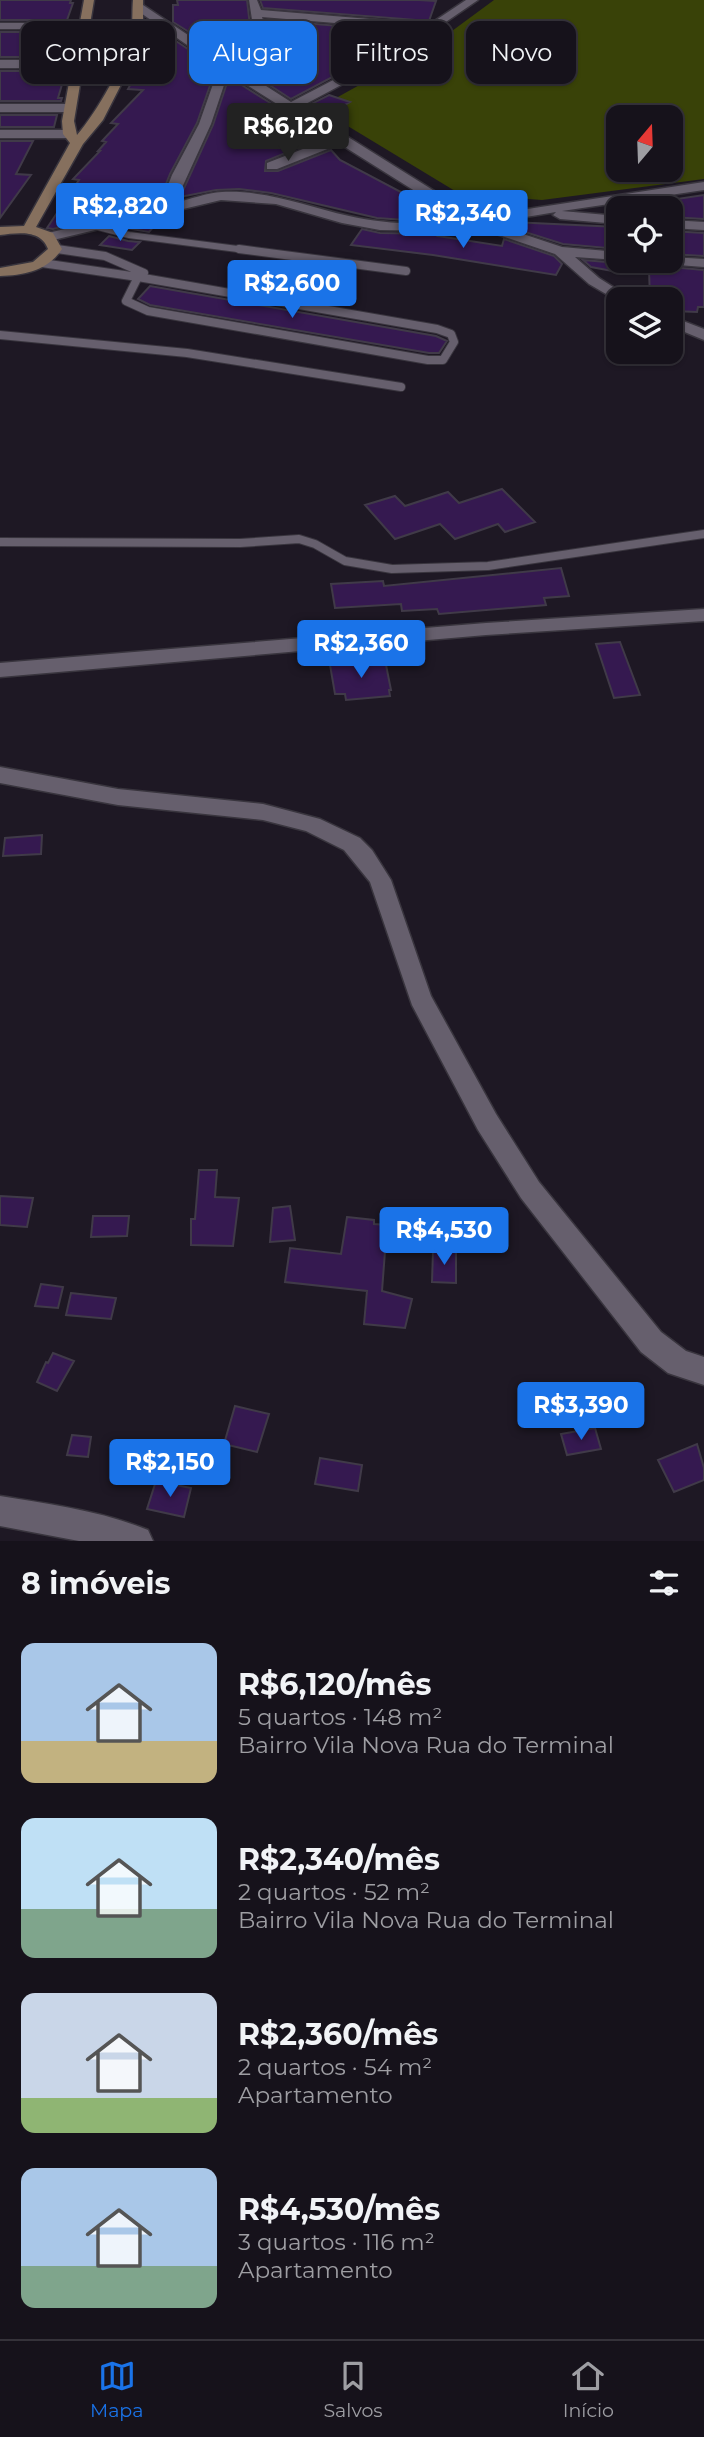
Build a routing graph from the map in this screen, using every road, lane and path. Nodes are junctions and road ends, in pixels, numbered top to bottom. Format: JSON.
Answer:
{"nodes":[{"id":1,"x":89,"y":0,"type":"edge"},
{"id":2,"x":253,"y":0,"type":"edge"},
{"id":3,"x":473,"y":0,"type":"edge"},
{"id":4,"x":139,"y":7,"type":"edge"},
{"id":5,"x":255,"y":13,"type":"junction"},
{"id":6,"x":87,"y":21,"type":"edge"},
{"id":7,"x":356,"y":21,"type":"edge"},
{"id":8,"x":440,"y":21,"type":"edge"},
{"id":9,"x":0,"y":26,"type":"edge"},
{"id":10,"x":21,"y":26,"type":"edge"},
{"id":11,"x":184,"y":39,"type":"junction"},
{"id":12,"x":189,"y":42,"type":"edge"},
{"id":13,"x":0,"y":64,"type":"edge"},
{"id":14,"x":21,"y":64,"type":"edge"},
{"id":15,"x":75,"y":84,"type":"edge"},
{"id":16,"x":219,"y":84,"type":"edge"},
{"id":17,"x":255,"y":84,"type":"edge"},
{"id":18,"x":334,"y":84,"type":"edge"},
{"id":19,"x":291,"y":107,"type":"junction"},
{"id":20,"x":0,"y":108,"type":"edge"},
{"id":21,"x":70,"y":108,"type":"junction"},
{"id":22,"x":0,"y":134,"type":"edge"},
{"id":23,"x":73,"y":138,"type":"junction"},
{"id":24,"x":340,"y":139,"type":"junction"},
{"id":25,"x":272,"y":166,"type":"dead end"},
{"id":26,"x":704,"y":186,"type":"edge"},
{"id":27,"x":166,"y":209,"type":"junction"},
{"id":28,"x":527,"y":212,"type":"junction"},
{"id":29,"x":606,"y":219,"type":"edge"},
{"id":30,"x":474,"y":222,"type":"junction"},
{"id":31,"x":683,"y":225,"type":"edge"},
{"id":32,"x":94,"y":226,"type":"junction"},
{"id":33,"x":704,"y":226,"type":"edge"},
{"id":34,"x":28,"y":230,"type":"junction"},
{"id":35,"x":0,"y":231,"type":"edge"},
{"id":36,"x":52,"y":243,"type":"junction"},
{"id":37,"x":560,"y":251,"type":"junction"},
{"id":38,"x":606,"y":255,"type":"edge"},
{"id":39,"x":683,"y":262,"type":"edge"},
{"id":40,"x":43,"y":263,"type":"junction"},
{"id":41,"x":704,"y":264,"type":"edge"},
{"id":42,"x":406,"y":271,"type":"dead end"},
{"id":43,"x":0,"y":272,"type":"edge"},
{"id":44,"x":138,"y":274,"type":"junction"},
{"id":45,"x":606,"y":288,"type":"edge"},
{"id":46,"x":683,"y":326,"type":"edge"},
{"id":47,"x":0,"y":335,"type":"edge"},
{"id":48,"x":704,"y":335,"type":"edge"},
{"id":49,"x":401,"y":387,"type":"dead end"},
{"id":50,"x":704,"y":534,"type":"edge"},
{"id":51,"x":0,"y":542,"type":"edge"},
{"id":52,"x":704,"y":615,"type":"edge"},
{"id":53,"x":0,"y":670,"type":"edge"},
{"id":54,"x":0,"y":775,"type":"edge"},
{"id":55,"x":704,"y":1371,"type":"edge"},
{"id":56,"x":0,"y":1511,"type":"edge"},
{"id":57,"x":137,"y":1541,"type":"edge"}],
"edges":[{"from":1,"to":6,"type":"street"},
{"from":2,"to":5,"type":"street"},
{"from":3,"to":8,"type":"street"},
{"from":4,"to":11,"type":"street"},
{"from":4,"to":23,"type":"street"},
{"from":5,"to":7,"type":"street"},
{"from":5,"to":11,"type":"street"},
{"from":9,"to":10,"type":"street"},
{"from":11,"to":12,"type":"street"},
{"from":13,"to":14,"type":"street"},
{"from":15,"to":21,"type":"street"},
{"from":16,"to":27,"type":"street"},
{"from":17,"to":19,"type":"street"},
{"from":18,"to":19,"type":"street"},
{"from":19,"to":24,"type":"street"},
{"from":20,"to":21,"type":"street"},
{"from":21,"to":23,"type":"street"},
{"from":22,"to":23,"type":"street"},
{"from":23,"to":34,"type":"street"},
{"from":24,"to":25,"type":"street"},
{"from":24,"to":30,"type":"street"},
{"from":26,"to":28,"type":"street"},
{"from":27,"to":30,"type":"street"},
{"from":27,"to":32,"type":"street"},
{"from":28,"to":29,"type":"street"},
{"from":28,"to":30,"type":"street"},
{"from":30,"to":37,"type":"street"},
{"from":31,"to":33,"type":"street"},
{"from":32,"to":36,"type":"street"},
{"from":32,"to":42,"type":"lane"},
{"from":34,"to":35,"type":"street"},
{"from":34,"to":36,"type":"street"},
{"from":36,"to":40,"type":"street"},
{"from":36,"to":44,"type":"lane"},
{"from":37,"to":38,"type":"street"},
{"from":37,"to":45,"type":"street"},
{"from":39,"to":41,"type":"street"},
{"from":40,"to":43,"type":"street"},
{"from":40,"to":44,"type":"lane"},
{"from":44,"to":44,"type":"lane"},
{"from":46,"to":48,"type":"street"},
{"from":47,"to":49,"type":"lane"},
{"from":50,"to":51,"type":"lane"},
{"from":52,"to":53,"type":"street"},
{"from":54,"to":55,"type":"street"},
{"from":56,"to":57,"type":"street"}]}
